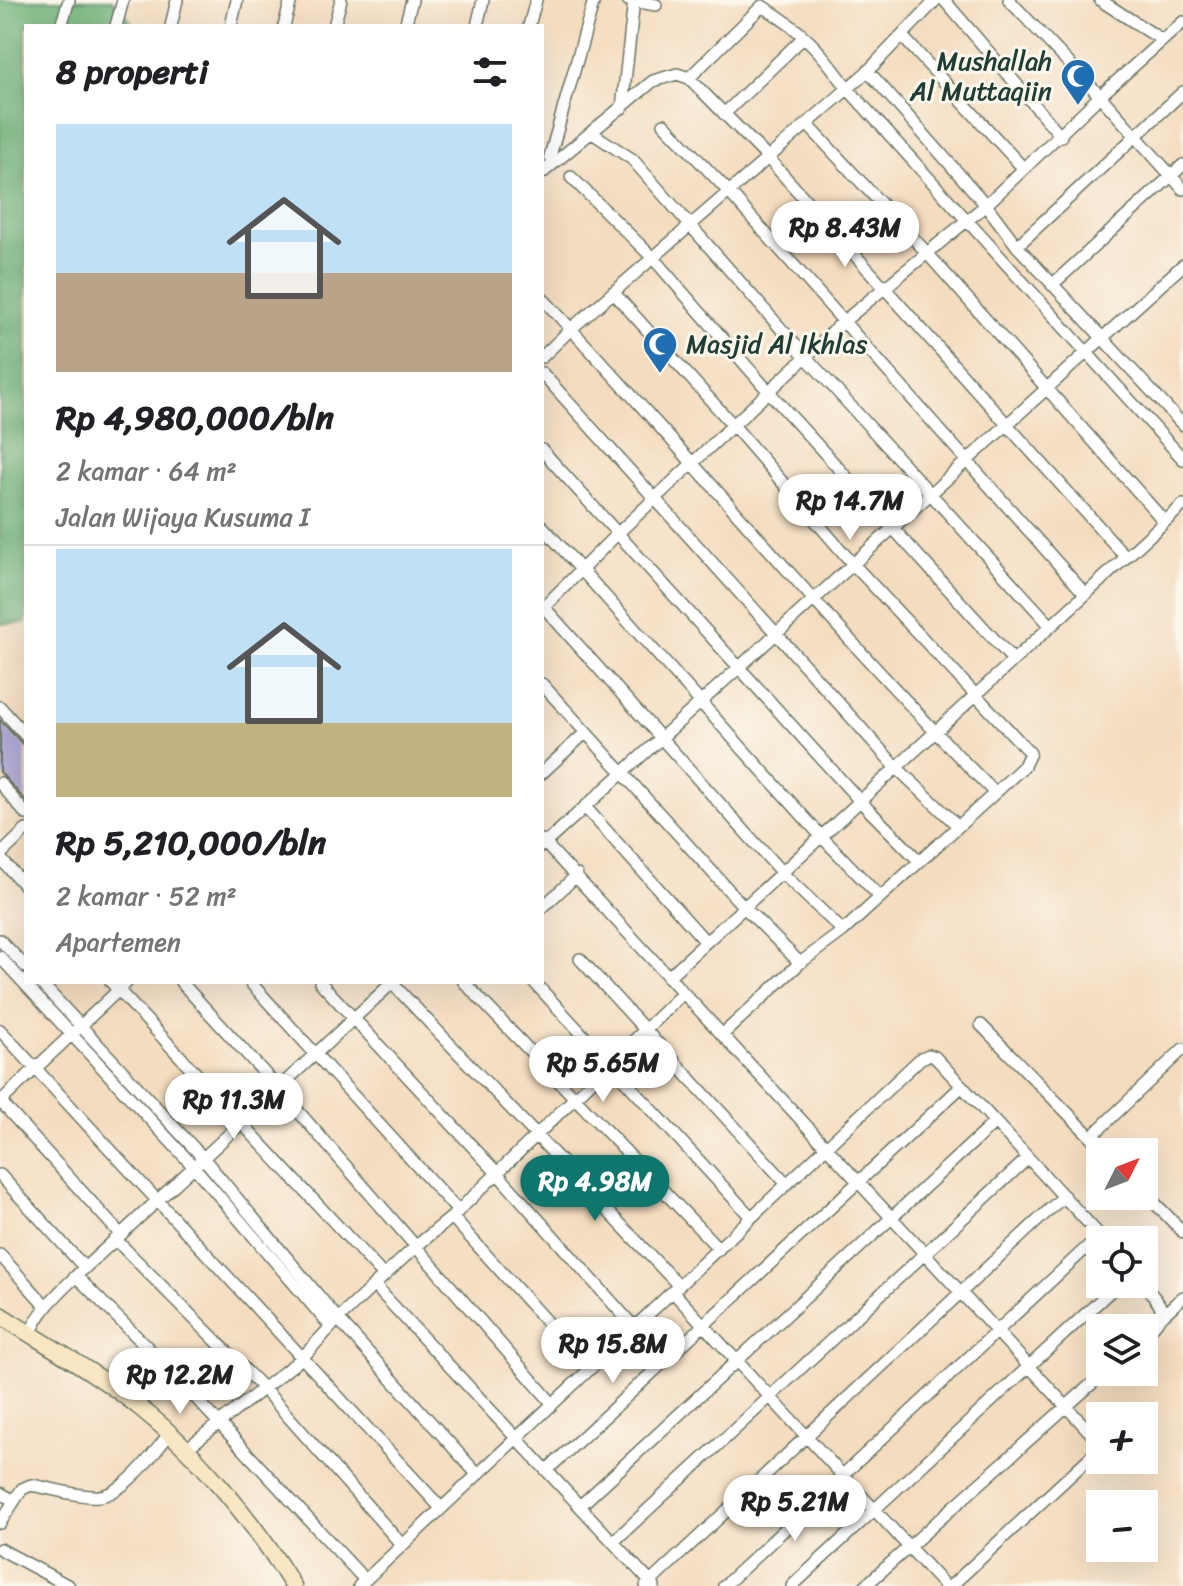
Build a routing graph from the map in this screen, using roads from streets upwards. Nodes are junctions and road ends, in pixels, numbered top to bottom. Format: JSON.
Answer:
{"nodes":[{"id":1,"x":69,"y":0,"type":"edge"},
{"id":2,"x":123,"y":0,"type":"edge"},
{"id":3,"x":177,"y":0,"type":"edge"},
{"id":4,"x":237,"y":0,"type":"edge"},
{"id":5,"x":291,"y":0,"type":"edge"},
{"id":6,"x":341,"y":0,"type":"edge"},
{"id":7,"x":412,"y":0,"type":"edge"},
{"id":8,"x":483,"y":0,"type":"edge"},
{"id":9,"x":536,"y":0,"type":"edge"},
{"id":10,"x":594,"y":0,"type":"edge"},
{"id":11,"x":627,"y":0,"type":"edge"},
{"id":12,"x":634,"y":0,"type":"edge"},
{"id":13,"x":936,"y":0,"type":"edge"},
{"id":14,"x":944,"y":0,"type":"edge"},
{"id":15,"x":1009,"y":0,"type":"edge"},
{"id":16,"x":1100,"y":0,"type":"edge"},
{"id":17,"x":656,"y":5,"type":"dead end"},
{"id":18,"x":1183,"y":22,"type":"edge"},
{"id":19,"x":62,"y":24,"type":"edge"},
{"id":20,"x":117,"y":24,"type":"edge"},
{"id":21,"x":171,"y":24,"type":"edge"},
{"id":22,"x":231,"y":24,"type":"edge"},
{"id":23,"x":285,"y":24,"type":"edge"},
{"id":24,"x":335,"y":24,"type":"edge"},
{"id":25,"x":406,"y":24,"type":"edge"},
{"id":26,"x":477,"y":24,"type":"edge"},
{"id":27,"x":530,"y":24,"type":"edge"},
{"id":28,"x":902,"y":36,"type":"junction"},
{"id":29,"x":804,"y":37,"type":"junction"},
{"id":30,"x":1162,"y":40,"type":"junction"},
{"id":31,"x":868,"y":71,"type":"junction"},
{"id":32,"x":689,"y":78,"type":"junction"},
{"id":33,"x":848,"y":89,"type":"junction"},
{"id":34,"x":1183,"y":92,"type":"edge"},
{"id":35,"x":1100,"y":96,"type":"junction"},
{"id":36,"x":622,"y":108,"type":"junction"},
{"id":37,"x":724,"y":114,"type":"junction"},
{"id":38,"x":664,"y":124,"type":"dead end"},
{"id":39,"x":807,"y":124,"type":"junction"},
{"id":40,"x":592,"y":133,"type":"junction"},
{"id":41,"x":1061,"y":136,"type":"junction"},
{"id":42,"x":1134,"y":136,"type":"junction"},
{"id":43,"x":551,"y":156,"type":"edge"},
{"id":44,"x":768,"y":158,"type":"junction"},
{"id":45,"x":1183,"y":165,"type":"edge"},
{"id":46,"x":1024,"y":169,"type":"junction"},
{"id":47,"x":1171,"y":175,"type":"junction"},
{"id":48,"x":571,"y":177,"type":"dead end"},
{"id":49,"x":1183,"y":189,"type":"edge"},
{"id":50,"x":729,"y":192,"type":"junction"},
{"id":51,"x":986,"y":205,"type":"junction"},
{"id":52,"x":968,"y":220,"type":"junction"},
{"id":53,"x":690,"y":224,"type":"junction"},
{"id":54,"x":1017,"y":246,"type":"junction"},
{"id":55,"x":927,"y":253,"type":"junction"},
{"id":56,"x":653,"y":258,"type":"junction"},
{"id":57,"x":1183,"y":265,"type":"edge"},
{"id":58,"x":1052,"y":285,"type":"junction"},
{"id":59,"x":885,"y":287,"type":"junction"},
{"id":60,"x":613,"y":292,"type":"junction"},
{"id":61,"x":544,"y":300,"type":"edge"},
{"id":62,"x":844,"y":321,"type":"junction"},
{"id":63,"x":571,"y":329,"type":"junction"},
{"id":64,"x":1102,"y":337,"type":"junction"},
{"id":65,"x":1085,"y":353,"type":"junction"},
{"id":66,"x":544,"y":355,"type":"edge"},
{"id":67,"x":805,"y":356,"type":"junction"},
{"id":68,"x":544,"y":375,"type":"edge"},
{"id":69,"x":1045,"y":389,"type":"junction"},
{"id":70,"x":769,"y":392,"type":"junction"},
{"id":71,"x":733,"y":425,"type":"junction"},
{"id":72,"x":1006,"y":425,"type":"junction"},
{"id":73,"x":1183,"y":425,"type":"edge"},
{"id":74,"x":544,"y":452,"type":"edge"},
{"id":75,"x":968,"y":459,"type":"junction"},
{"id":76,"x":1183,"y":459,"type":"edge"},
{"id":77,"x":694,"y":463,"type":"junction"},
{"id":78,"x":930,"y":493,"type":"junction"},
{"id":79,"x":657,"y":498,"type":"junction"},
{"id":80,"x":1183,"y":505,"type":"edge"},
{"id":81,"x":1164,"y":521,"type":"junction"},
{"id":82,"x":893,"y":527,"type":"junction"},
{"id":83,"x":544,"y":528,"type":"edge"},
{"id":84,"x":617,"y":534,"type":"junction"},
{"id":85,"x":1125,"y":556,"type":"junction"},
{"id":86,"x":852,"y":563,"type":"junction"},
{"id":87,"x":583,"y":571,"type":"junction"},
{"id":88,"x":1085,"y":594,"type":"junction"},
{"id":89,"x":813,"y":599,"type":"junction"},
{"id":90,"x":544,"y":606,"type":"edge"},
{"id":91,"x":544,"y":608,"type":"edge"},
{"id":92,"x":1050,"y":625,"type":"junction"},
{"id":93,"x":775,"y":634,"type":"junction"},
{"id":94,"x":1013,"y":660,"type":"junction"},
{"id":95,"x":739,"y":668,"type":"junction"},
{"id":96,"x":544,"y":686,"type":"edge"},
{"id":97,"x":976,"y":694,"type":"junction"},
{"id":98,"x":701,"y":703,"type":"junction"},
{"id":99,"x":0,"y":707,"type":"edge"},
{"id":100,"x":934,"y":732,"type":"junction"},
{"id":101,"x":585,"y":733,"type":"junction"},
{"id":102,"x":24,"y":734,"type":"edge"},
{"id":103,"x":661,"y":740,"type":"junction"},
{"id":104,"x":544,"y":767,"type":"edge"},
{"id":105,"x":896,"y":767,"type":"junction"},
{"id":106,"x":622,"y":773,"type":"junction"},
{"id":107,"x":0,"y":783,"type":"edge"},
{"id":108,"x":995,"y":793,"type":"junction"},
{"id":109,"x":860,"y":801,"type":"junction"},
{"id":110,"x":585,"y":807,"type":"junction"},
{"id":111,"x":24,"y":812,"type":"edge"},
{"id":112,"x":958,"y":826,"type":"junction"},
{"id":113,"x":24,"y":832,"type":"edge"},
{"id":114,"x":821,"y":836,"type":"junction"},
{"id":115,"x":544,"y":842,"type":"edge"},
{"id":116,"x":544,"y":844,"type":"edge"},
{"id":117,"x":0,"y":857,"type":"edge"},
{"id":118,"x":919,"y":861,"type":"junction"},
{"id":119,"x":782,"y":873,"type":"junction"},
{"id":120,"x":577,"y":875,"type":"junction"},
{"id":121,"x":24,"y":885,"type":"edge"},
{"id":122,"x":879,"y":896,"type":"junction"},
{"id":123,"x":544,"y":906,"type":"edge"},
{"id":124,"x":744,"y":907,"type":"junction"},
{"id":125,"x":843,"y":931,"type":"junction"},
{"id":126,"x":0,"y":940,"type":"edge"},
{"id":127,"x":706,"y":942,"type":"junction"},
{"id":128,"x":0,"y":957,"type":"edge"},
{"id":129,"x":580,"y":959,"type":"dead end"},
{"id":130,"x":800,"y":963,"type":"junction"},
{"id":131,"x":24,"y":965,"type":"edge"},
{"id":132,"x":668,"y":977,"type":"junction"},
{"id":133,"x":24,"y":980,"type":"edge"},
{"id":134,"x":28,"y":984,"type":"edge"},
{"id":135,"x":42,"y":984,"type":"edge"},
{"id":136,"x":183,"y":984,"type":"edge"},
{"id":137,"x":252,"y":984,"type":"edge"},
{"id":138,"x":322,"y":984,"type":"edge"},
{"id":139,"x":390,"y":984,"type":"edge"},
{"id":140,"x":394,"y":984,"type":"edge"},
{"id":141,"x":466,"y":984,"type":"edge"},
{"id":142,"x":536,"y":984,"type":"edge"},
{"id":143,"x":118,"y":985,"type":"edge"},
{"id":144,"x":683,"y":993,"type":"junction"},
{"id":145,"x":353,"y":1019,"type":"junction"},
{"id":146,"x":981,"y":1025,"type":"dead end"},
{"id":147,"x":0,"y":1030,"type":"edge"},
{"id":148,"x":77,"y":1030,"type":"junction"},
{"id":149,"x":645,"y":1030,"type":"junction"},
{"id":150,"x":722,"y":1035,"type":"junction"},
{"id":151,"x":1183,"y":1049,"type":"edge"},
{"id":152,"x":316,"y":1053,"type":"junction"},
{"id":153,"x":610,"y":1064,"type":"junction"},
{"id":154,"x":35,"y":1069,"type":"junction"},
{"id":155,"x":962,"y":1086,"type":"junction"},
{"id":156,"x":278,"y":1088,"type":"junction"},
{"id":157,"x":574,"y":1100,"type":"junction"},
{"id":158,"x":0,"y":1101,"type":"edge"},
{"id":159,"x":994,"y":1123,"type":"junction"},
{"id":160,"x":242,"y":1124,"type":"junction"},
{"id":161,"x":537,"y":1136,"type":"junction"},
{"id":162,"x":1091,"y":1137,"type":"joint"},
{"id":163,"x":826,"y":1147,"type":"junction"},
{"id":164,"x":1028,"y":1158,"type":"junction"},
{"id":165,"x":200,"y":1164,"type":"junction"},
{"id":166,"x":497,"y":1173,"type":"junction"},
{"id":167,"x":0,"y":1175,"type":"edge"},
{"id":168,"x":858,"y":1182,"type":"junction"},
{"id":169,"x":787,"y":1184,"type":"junction"},
{"id":170,"x":1064,"y":1196,"type":"junction"},
{"id":171,"x":156,"y":1202,"type":"junction"},
{"id":172,"x":1158,"y":1206,"type":"edge"},
{"id":173,"x":455,"y":1214,"type":"junction"},
{"id":174,"x":751,"y":1217,"type":"junction"},
{"id":175,"x":891,"y":1218,"type":"junction"},
{"id":176,"x":1091,"y":1226,"type":"edge"},
{"id":177,"x":1183,"y":1232,"type":"edge"},
{"id":178,"x":118,"y":1238,"type":"junction"},
{"id":179,"x":414,"y":1248,"type":"junction"},
{"id":180,"x":719,"y":1249,"type":"junction"},
{"id":181,"x":1086,"y":1252,"type":"edge"},
{"id":182,"x":925,"y":1254,"type":"junction"},
{"id":183,"x":0,"y":1255,"type":"edge"},
{"id":184,"x":80,"y":1272,"type":"junction"},
{"id":185,"x":384,"y":1276,"type":"junction"},
{"id":186,"x":374,"y":1285,"type":"junction"},
{"id":187,"x":676,"y":1289,"type":"junction"},
{"id":188,"x":960,"y":1292,"type":"junction"},
{"id":189,"x":1183,"y":1297,"type":"edge"},
{"id":190,"x":1103,"y":1298,"type":"edge"},
{"id":191,"x":1155,"y":1298,"type":"edge"},
{"id":192,"x":46,"y":1306,"type":"junction"},
{"id":193,"x":0,"y":1315,"type":"edge"},
{"id":194,"x":1163,"y":1315,"type":"junction"},
{"id":195,"x":1158,"y":1321,"type":"edge"},
{"id":196,"x":334,"y":1323,"type":"junction"},
{"id":197,"x":703,"y":1325,"type":"junction"},
{"id":198,"x":634,"y":1327,"type":"junction"},
{"id":199,"x":997,"y":1331,"type":"junction"},
{"id":200,"x":30,"y":1335,"type":"junction"},
{"id":201,"x":302,"y":1358,"type":"junction"},
{"id":202,"x":737,"y":1361,"type":"junction"},
{"id":203,"x":1029,"y":1366,"type":"junction"},
{"id":204,"x":589,"y":1369,"type":"junction"},
{"id":205,"x":1090,"y":1386,"type":"edge"},
{"id":206,"x":263,"y":1388,"type":"junction"},
{"id":207,"x":770,"y":1397,"type":"junction"},
{"id":208,"x":551,"y":1402,"type":"junction"},
{"id":209,"x":1067,"y":1407,"type":"junction"},
{"id":210,"x":219,"y":1423,"type":"junction"},
{"id":211,"x":1086,"y":1429,"type":"edge"},
{"id":212,"x":170,"y":1433,"type":"junction"},
{"id":213,"x":516,"y":1436,"type":"junction"},
{"id":214,"x":806,"y":1436,"type":"junction"},
{"id":215,"x":185,"y":1450,"type":"junction"},
{"id":216,"x":1086,"y":1458,"type":"edge"},
{"id":217,"x":547,"y":1470,"type":"junction"},
{"id":218,"x":477,"y":1474,"type":"junction"},
{"id":219,"x":842,"y":1475,"type":"junction"},
{"id":220,"x":0,"y":1493,"type":"edge"},
{"id":221,"x":13,"y":1500,"type":"junction"},
{"id":222,"x":580,"y":1506,"type":"junction"},
{"id":223,"x":441,"y":1508,"type":"junction"},
{"id":224,"x":874,"y":1510,"type":"junction"},
{"id":225,"x":0,"y":1523,"type":"edge"},
{"id":226,"x":613,"y":1542,"type":"junction"},
{"id":227,"x":402,"y":1545,"type":"junction"},
{"id":228,"x":908,"y":1546,"type":"junction"},
{"id":229,"x":0,"y":1549,"type":"edge"},
{"id":230,"x":362,"y":1583,"type":"edge"},
{"id":231,"x":650,"y":1585,"type":"edge"},
{"id":232,"x":69,"y":1586,"type":"edge"},
{"id":233,"x":293,"y":1586,"type":"edge"},
{"id":234,"x":724,"y":1586,"type":"edge"},
{"id":235,"x":792,"y":1586,"type":"edge"},
{"id":236,"x":865,"y":1586,"type":"edge"},
{"id":237,"x":945,"y":1586,"type":"edge"},
{"id":238,"x":951,"y":1586,"type":"edge"}],
"edges":[{"from":1,"to":19,"type":"street"},
{"from":2,"to":20,"type":"street"},
{"from":3,"to":21,"type":"street"},
{"from":4,"to":22,"type":"street"},
{"from":5,"to":23,"type":"street"},
{"from":6,"to":24,"type":"street"},
{"from":7,"to":25,"type":"street"},
{"from":8,"to":26,"type":"street"},
{"from":9,"to":27,"type":"street"},
{"from":10,"to":43,"type":"street"},
{"from":11,"to":12,"type":"street"},
{"from":12,"to":17,"type":"street"},
{"from":12,"to":36,"type":"street"},
{"from":13,"to":28,"type":"street"},
{"from":14,"to":41,"type":"street"},
{"from":15,"to":35,"type":"street"},
{"from":16,"to":30,"type":"street"},
{"from":18,"to":30,"type":"street"},
{"from":28,"to":31,"type":"street"},
{"from":28,"to":46,"type":"street"},
{"from":29,"to":32,"type":"street"},
{"from":29,"to":33,"type":"street"},
{"from":29,"to":37,"type":"street"},
{"from":30,"to":35,"type":"street"},
{"from":31,"to":33,"type":"street"},
{"from":31,"to":51,"type":"street"},
{"from":32,"to":36,"type":"street"},
{"from":32,"to":37,"type":"street"},
{"from":33,"to":39,"type":"street"},
{"from":33,"to":52,"type":"street"},
{"from":34,"to":42,"type":"street"},
{"from":35,"to":41,"type":"street"},
{"from":35,"to":42,"type":"street"},
{"from":36,"to":40,"type":"street"},
{"from":37,"to":44,"type":"street"},
{"from":38,"to":50,"type":"street"},
{"from":39,"to":44,"type":"street"},
{"from":39,"to":55,"type":"street"},
{"from":40,"to":43,"type":"street"},
{"from":40,"to":53,"type":"street"},
{"from":41,"to":46,"type":"street"},
{"from":42,"to":47,"type":"street"},
{"from":42,"to":54,"type":"street"},
{"from":44,"to":50,"type":"street"},
{"from":44,"to":59,"type":"street"},
{"from":45,"to":47,"type":"street"},
{"from":46,"to":51,"type":"street"},
{"from":47,"to":49,"type":"street"},
{"from":47,"to":58,"type":"street"},
{"from":48,"to":56,"type":"street"},
{"from":50,"to":53,"type":"street"},
{"from":50,"to":62,"type":"street"},
{"from":51,"to":52,"type":"street"},
{"from":51,"to":54,"type":"street"},
{"from":52,"to":55,"type":"street"},
{"from":52,"to":65,"type":"street"},
{"from":53,"to":56,"type":"street"},
{"from":53,"to":67,"type":"street"},
{"from":54,"to":58,"type":"street"},
{"from":55,"to":59,"type":"street"},
{"from":55,"to":69,"type":"street"},
{"from":56,"to":60,"type":"street"},
{"from":56,"to":70,"type":"street"},
{"from":57,"to":64,"type":"street"},
{"from":58,"to":64,"type":"street"},
{"from":59,"to":62,"type":"street"},
{"from":59,"to":72,"type":"street"},
{"from":60,"to":63,"type":"street"},
{"from":60,"to":71,"type":"street"},
{"from":61,"to":63,"type":"street"},
{"from":62,"to":67,"type":"street"},
{"from":62,"to":75,"type":"street"},
{"from":63,"to":66,"type":"street"},
{"from":63,"to":77,"type":"street"},
{"from":64,"to":65,"type":"street"},
{"from":64,"to":73,"type":"street"},
{"from":65,"to":69,"type":"street"},
{"from":65,"to":76,"type":"street"},
{"from":67,"to":70,"type":"street"},
{"from":67,"to":78,"type":"street"},
{"from":68,"to":79,"type":"street"},
{"from":69,"to":72,"type":"street"},
{"from":69,"to":81,"type":"street"},
{"from":70,"to":71,"type":"street"},
{"from":70,"to":82,"type":"street"},
{"from":71,"to":77,"type":"street"},
{"from":71,"to":86,"type":"street"},
{"from":72,"to":75,"type":"street"},
{"from":72,"to":85,"type":"street"},
{"from":74,"to":84,"type":"street"},
{"from":75,"to":78,"type":"street"},
{"from":75,"to":88,"type":"street"},
{"from":77,"to":79,"type":"street"},
{"from":77,"to":89,"type":"street"},
{"from":78,"to":82,"type":"street"},
{"from":78,"to":92,"type":"street"},
{"from":79,"to":84,"type":"street"},
{"from":79,"to":93,"type":"street"},
{"from":80,"to":81,"type":"street"},
{"from":81,"to":85,"type":"street"},
{"from":82,"to":86,"type":"street"},
{"from":82,"to":94,"type":"street"},
{"from":83,"to":87,"type":"street"},
{"from":84,"to":87,"type":"street"},
{"from":84,"to":95,"type":"street"},
{"from":85,"to":88,"type":"street"},
{"from":86,"to":89,"type":"street"},
{"from":86,"to":97,"type":"street"},
{"from":87,"to":90,"type":"street"},
{"from":87,"to":98,"type":"street"},
{"from":88,"to":92,"type":"street"},
{"from":89,"to":93,"type":"street"},
{"from":89,"to":100,"type":"street"},
{"from":91,"to":103,"type":"street"},
{"from":92,"to":94,"type":"street"},
{"from":93,"to":95,"type":"street"},
{"from":93,"to":105,"type":"street"},
{"from":94,"to":97,"type":"street"},
{"from":95,"to":98,"type":"street"},
{"from":95,"to":109,"type":"street"},
{"from":96,"to":101,"type":"street"},
{"from":97,"to":100,"type":"street"},
{"from":97,"to":108,"type":"street"},
{"from":98,"to":103,"type":"street"},
{"from":98,"to":114,"type":"street"},
{"from":99,"to":102,"type":"street"},
{"from":100,"to":105,"type":"street"},
{"from":100,"to":108,"type":"street"},
{"from":101,"to":104,"type":"street"},
{"from":101,"to":106,"type":"street"},
{"from":103,"to":106,"type":"street"},
{"from":103,"to":119,"type":"street"},
{"from":105,"to":109,"type":"street"},
{"from":105,"to":112,"type":"street"},
{"from":106,"to":110,"type":"street"},
{"from":106,"to":124,"type":"street"},
{"from":107,"to":111,"type":"street"},
{"from":108,"to":112,"type":"street"},
{"from":109,"to":114,"type":"street"},
{"from":109,"to":118,"type":"street"},
{"from":110,"to":115,"type":"street"},
{"from":110,"to":127,"type":"street"},
{"from":112,"to":118,"type":"street"},
{"from":113,"to":117,"type":"street"},
{"from":114,"to":119,"type":"street"},
{"from":114,"to":122,"type":"street"},
{"from":116,"to":120,"type":"street"},
{"from":117,"to":121,"type":"street"},
{"from":118,"to":122,"type":"street"},
{"from":119,"to":124,"type":"street"},
{"from":119,"to":125,"type":"street"},
{"from":120,"to":123,"type":"street"},
{"from":120,"to":132,"type":"street"},
{"from":122,"to":125,"type":"street"},
{"from":124,"to":127,"type":"street"},
{"from":124,"to":130,"type":"street"},
{"from":125,"to":130,"type":"street"},
{"from":126,"to":131,"type":"street"},
{"from":127,"to":132,"type":"street"},
{"from":128,"to":133,"type":"street"},
{"from":129,"to":149,"type":"street"},
{"from":130,"to":150,"type":"street"},
{"from":132,"to":144,"type":"street"},
{"from":134,"to":148,"type":"street"},
{"from":135,"to":148,"type":"street"},
{"from":136,"to":156,"type":"street"},
{"from":137,"to":152,"type":"street"},
{"from":138,"to":145,"type":"street"},
{"from":139,"to":145,"type":"street"},
{"from":140,"to":161,"type":"street"},
{"from":141,"to":157,"type":"street"},
{"from":142,"to":153,"type":"street"},
{"from":143,"to":148,"type":"street"},
{"from":143,"to":160,"type":"street"},
{"from":144,"to":149,"type":"street"},
{"from":144,"to":150,"type":"street"},
{"from":145,"to":152,"type":"street"},
{"from":145,"to":166,"type":"street"},
{"from":146,"to":162,"type":"street"},
{"from":147,"to":154,"type":"street"},
{"from":148,"to":154,"type":"street"},
{"from":148,"to":165,"type":"street"},
{"from":149,"to":153,"type":"street"},
{"from":149,"to":169,"type":"street"},
{"from":150,"to":163,"type":"street"},
{"from":151,"to":162,"type":"street"},
{"from":152,"to":156,"type":"street"},
{"from":152,"to":173,"type":"street"},
{"from":153,"to":157,"type":"street"},
{"from":153,"to":174,"type":"street"},
{"from":154,"to":158,"type":"street"},
{"from":154,"to":171,"type":"street"},
{"from":155,"to":159,"type":"street"},
{"from":155,"to":163,"type":"street"},
{"from":155,"to":168,"type":"street"},
{"from":156,"to":160,"type":"street"},
{"from":156,"to":179,"type":"street"},
{"from":157,"to":161,"type":"street"},
{"from":157,"to":180,"type":"street"},
{"from":158,"to":178,"type":"street"},
{"from":159,"to":164,"type":"street"},
{"from":159,"to":175,"type":"street"},
{"from":160,"to":165,"type":"street"},
{"from":160,"to":185,"type":"street"},
{"from":161,"to":166,"type":"street"},
{"from":161,"to":187,"type":"street"},
{"from":163,"to":168,"type":"street"},
{"from":163,"to":169,"type":"street"},
{"from":164,"to":170,"type":"street"},
{"from":164,"to":182,"type":"street"},
{"from":165,"to":171,"type":"street"},
{"from":165,"to":196,"type":"street"},
{"from":166,"to":173,"type":"street"},
{"from":166,"to":198,"type":"street"},
{"from":167,"to":184,"type":"street"},
{"from":168,"to":175,"type":"street"},
{"from":168,"to":197,"type":"street"},
{"from":169,"to":174,"type":"street"},
{"from":170,"to":176,"type":"street"},
{"from":170,"to":188,"type":"street"},
{"from":171,"to":178,"type":"street"},
{"from":171,"to":201,"type":"street"},
{"from":172,"to":177,"type":"street"},
{"from":173,"to":179,"type":"street"},
{"from":173,"to":204,"type":"street"},
{"from":174,"to":180,"type":"street"},
{"from":175,"to":182,"type":"street"},
{"from":175,"to":202,"type":"street"},
{"from":178,"to":184,"type":"street"},
{"from":178,"to":206,"type":"street"},
{"from":179,"to":185,"type":"street"},
{"from":179,"to":208,"type":"street"},
{"from":180,"to":187,"type":"street"},
{"from":181,"to":199,"type":"street"},
{"from":182,"to":188,"type":"street"},
{"from":182,"to":207,"type":"street"},
{"from":183,"to":192,"type":"street"},
{"from":184,"to":192,"type":"street"},
{"from":184,"to":210,"type":"street"},
{"from":185,"to":186,"type":"street"},
{"from":186,"to":196,"type":"street"},
{"from":186,"to":213,"type":"street"},
{"from":187,"to":197,"type":"street"},
{"from":187,"to":198,"type":"street"},
{"from":188,"to":199,"type":"street"},
{"from":188,"to":214,"type":"street"},
{"from":189,"to":194,"type":"street"},
{"from":190,"to":203,"type":"street"},
{"from":191,"to":194,"type":"street"},
{"from":192,"to":200,"type":"street"},
{"from":193,"to":200,"type":"street"},
{"from":194,"to":195,"type":"street"},
{"from":196,"to":201,"type":"street"},
{"from":196,"to":218,"type":"street"},
{"from":197,"to":202,"type":"street"},
{"from":197,"to":217,"type":"street"},
{"from":198,"to":204,"type":"street"},
{"from":199,"to":203,"type":"street"},
{"from":199,"to":219,"type":"street"},
{"from":200,"to":212,"type":"street"},
{"from":201,"to":206,"type":"street"},
{"from":201,"to":223,"type":"street"},
{"from":202,"to":207,"type":"street"},
{"from":202,"to":222,"type":"street"},
{"from":203,"to":209,"type":"street"},
{"from":203,"to":224,"type":"street"},
{"from":204,"to":208,"type":"street"},
{"from":205,"to":209,"type":"street"},
{"from":206,"to":210,"type":"street"},
{"from":206,"to":227,"type":"street"},
{"from":207,"to":214,"type":"street"},
{"from":207,"to":226,"type":"street"},
{"from":208,"to":213,"type":"street"},
{"from":209,"to":211,"type":"street"},
{"from":209,"to":228,"type":"street"},
{"from":210,"to":215,"type":"street"},
{"from":210,"to":230,"type":"street"},
{"from":212,"to":215,"type":"street"},
{"from":212,"to":221,"type":"street"},
{"from":213,"to":217,"type":"street"},
{"from":213,"to":218,"type":"street"},
{"from":214,"to":219,"type":"street"},
{"from":214,"to":231,"type":"street"},
{"from":215,"to":233,"type":"street"},
{"from":216,"to":238,"type":"street"},
{"from":217,"to":222,"type":"street"},
{"from":218,"to":223,"type":"street"},
{"from":219,"to":224,"type":"street"},
{"from":219,"to":234,"type":"street"},
{"from":220,"to":221,"type":"street"},
{"from":221,"to":225,"type":"street"},
{"from":222,"to":226,"type":"street"},
{"from":223,"to":227,"type":"street"},
{"from":224,"to":228,"type":"street"},
{"from":224,"to":235,"type":"street"},
{"from":226,"to":231,"type":"street"},
{"from":227,"to":230,"type":"street"},
{"from":228,"to":236,"type":"street"},
{"from":228,"to":237,"type":"street"},
{"from":229,"to":232,"type":"street"}]}
